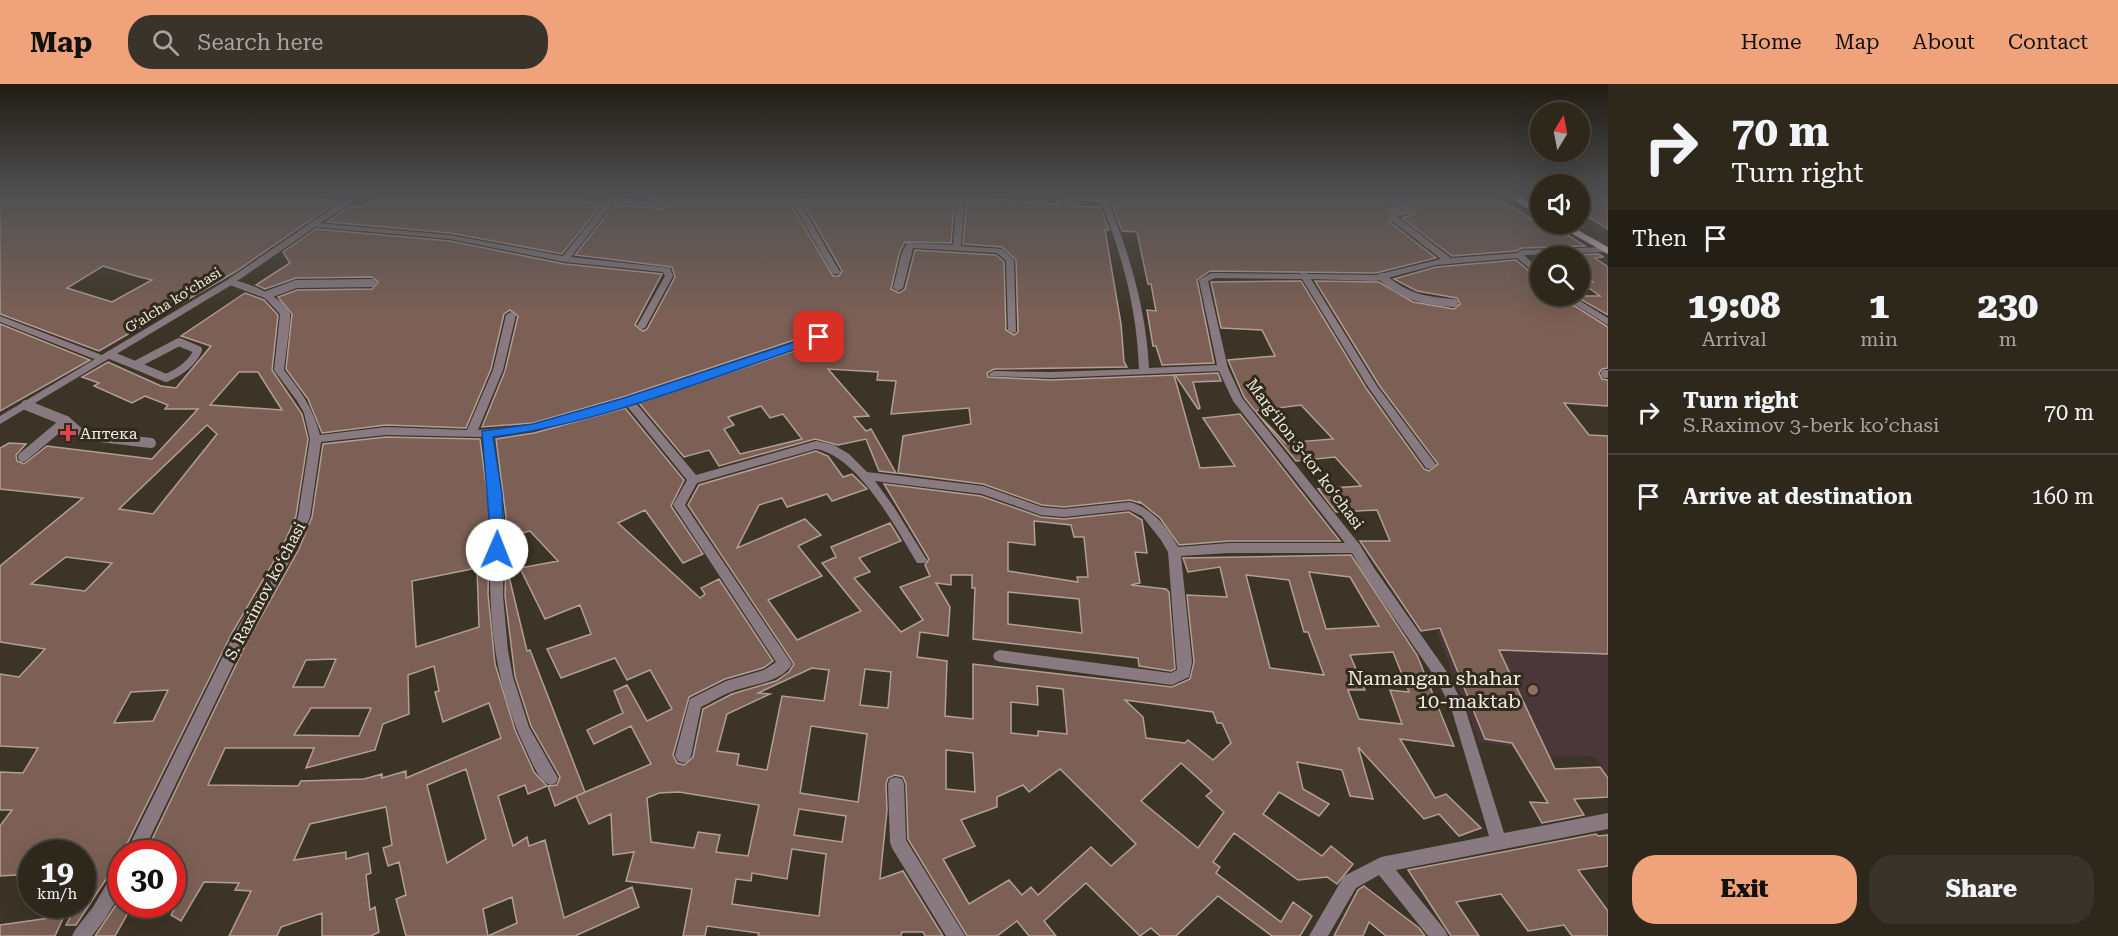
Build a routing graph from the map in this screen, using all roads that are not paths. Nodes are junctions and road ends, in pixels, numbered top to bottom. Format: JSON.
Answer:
{"nodes":[{"id":1,"x":300,"y":236,"type":"edge"},
{"id":2,"x":436,"y":236,"type":"edge"},
{"id":3,"x":584,"y":236,"type":"edge"},
{"id":4,"x":813,"y":236,"type":"edge"},
{"id":5,"x":958,"y":236,"type":"edge"},
{"id":6,"x":1118,"y":236,"type":"edge"},
{"id":7,"x":1417,"y":236,"type":"edge"},
{"id":8,"x":1584,"y":236,"type":"edge"},
{"id":9,"x":1594,"y":236,"type":"edge"},
{"id":10,"x":957,"y":247,"type":"junction"},
{"id":11,"x":1607,"y":247,"type":"edge"},
{"id":12,"x":1519,"y":255,"type":"junction"},
{"id":13,"x":565,"y":259,"type":"junction"},
{"id":14,"x":1449,"y":261,"type":"junction"},
{"id":15,"x":1530,"y":265,"type":"edge"},
{"id":16,"x":836,"y":272,"type":"dead end"},
{"id":17,"x":1304,"y":276,"type":"junction"},
{"id":18,"x":1382,"y":277,"type":"junction"},
{"id":19,"x":230,"y":282,"type":"junction"},
{"id":20,"x":372,"y":283,"type":"dead end"},
{"id":21,"x":898,"y":288,"type":"dead end"},
{"id":22,"x":267,"y":295,"type":"junction"},
{"id":23,"x":1454,"y":303,"type":"dead end"},
{"id":24,"x":1582,"y":306,"type":"edge"},
{"id":25,"x":511,"y":315,"type":"dead end"},
{"id":26,"x":0,"y":319,"type":"edge"},
{"id":27,"x":1608,"y":322,"type":"edge"},
{"id":28,"x":642,"y":326,"type":"dead end"},
{"id":29,"x":1013,"y":330,"type":"dead end"},
{"id":30,"x":819,"y":337,"type":"dead end"},
{"id":31,"x":106,"y":357,"type":"junction"},
{"id":32,"x":133,"y":366,"type":"junction"},
{"id":33,"x":1223,"y":368,"type":"junction"},
{"id":34,"x":1144,"y":370,"type":"junction"},
{"id":35,"x":994,"y":374,"type":"dead end"},
{"id":36,"x":628,"y":401,"type":"junction"},
{"id":37,"x":26,"y":405,"type":"junction"},
{"id":38,"x":0,"y":421,"type":"edge"},
{"id":39,"x":66,"y":421,"type":"junction"},
{"id":40,"x":472,"y":432,"type":"junction"},
{"id":41,"x":487,"y":434,"type":"junction"},
{"id":42,"x":316,"y":439,"type":"junction"},
{"id":43,"x":151,"y":443,"type":"dead end"},
{"id":44,"x":23,"y":457,"type":"dead end"},
{"id":45,"x":1430,"y":465,"type":"dead end"},
{"id":46,"x":865,"y":476,"type":"junction"},
{"id":47,"x":693,"y":480,"type":"junction"},
{"id":48,"x":1356,"y":548,"type":"junction"},
{"id":49,"x":1174,"y":552,"type":"junction"},
{"id":50,"x":921,"y":560,"type":"dead end"},
{"id":51,"x":1000,"y":656,"type":"dead end"},
{"id":52,"x":683,"y":756,"type":"dead end"},
{"id":53,"x":550,"y":778,"type":"dead end"},
{"id":54,"x":896,"y":784,"type":"dead end"},
{"id":55,"x":1608,"y":821,"type":"edge"},
{"id":56,"x":140,"y":840,"type":"edge"},
{"id":57,"x":1499,"y":842,"type":"junction"},
{"id":58,"x":1381,"y":865,"type":"junction"},
{"id":59,"x":108,"y":898,"type":"edge"},
{"id":60,"x":81,"y":936,"type":"edge"},
{"id":61,"x":956,"y":936,"type":"edge"},
{"id":62,"x":1318,"y":936,"type":"edge"},
{"id":63,"x":1439,"y":936,"type":"edge"}],
"edges":[{"from":1,"to":19,"type":"street","name":"Gʻalcha koʻchasi"},
{"from":2,"to":13,"type":"street"},
{"from":3,"to":13,"type":"street"},
{"from":4,"to":16,"type":"street"},
{"from":5,"to":10,"type":"street"},
{"from":6,"to":34,"type":"street"},
{"from":7,"to":14,"type":"street"},
{"from":8,"to":11,"type":"main road"},
{"from":9,"to":11,"type":"main road"},
{"from":10,"to":21,"type":"street"},
{"from":10,"to":29,"type":"street"},
{"from":11,"to":12,"type":"street","name":"Margʻilon 3-tor koʻchasi"},
{"from":12,"to":14,"type":"street","name":"Margʻilon 3-tor koʻchasi"},
{"from":12,"to":15,"type":"street"},
{"from":13,"to":28,"type":"street"},
{"from":14,"to":18,"type":"street","name":"Margʻilon 3-tor koʻchasi"},
{"from":17,"to":18,"type":"street","name":"Margʻilon 3-tor koʻchasi"},
{"from":17,"to":33,"type":"street","name":"Margʻilon 3-tor koʻchasi"},
{"from":17,"to":45,"type":"street"},
{"from":18,"to":23,"type":"lane"},
{"from":19,"to":22,"type":"street"},
{"from":19,"to":31,"type":"street","name":"Gʻalcha koʻchasi"},
{"from":20,"to":22,"type":"lane"},
{"from":22,"to":42,"type":"street","name":"S. Raximov koʻchasi"},
{"from":24,"to":27,"type":"street"},
{"from":25,"to":40,"type":"street"},
{"from":26,"to":31,"type":"street"},
{"from":30,"to":36,"type":"street"},
{"from":31,"to":32,"type":"lane"},
{"from":31,"to":37,"type":"street","name":"Gʻalcha koʻchasi"},
{"from":32,"to":32,"type":"lane"},
{"from":33,"to":34,"type":"street"},
{"from":33,"to":48,"type":"street","name":"Margʻilon 3-tor koʻchasi"},
{"from":34,"to":35,"type":"street"},
{"from":36,"to":41,"type":"street"},
{"from":36,"to":47,"type":"street"},
{"from":37,"to":38,"type":"street","name":"Gʻalcha koʻchasi"},
{"from":37,"to":39,"type":"lane"},
{"from":39,"to":43,"type":"lane"},
{"from":39,"to":44,"type":"lane"},
{"from":40,"to":41,"type":"street"},
{"from":40,"to":42,"type":"street"},
{"from":41,"to":53,"type":"street"},
{"from":42,"to":56,"type":"street","name":"S. Raximov koʻchasi"},
{"from":46,"to":47,"type":"street"},
{"from":46,"to":49,"type":"street"},
{"from":46,"to":50,"type":"street"},
{"from":47,"to":52,"type":"street"},
{"from":48,"to":49,"type":"street"},
{"from":48,"to":57,"type":"street","name":"Margʻilon 3-tor koʻchasi"},
{"from":49,"to":51,"type":"street"},
{"from":54,"to":61,"type":"street"},
{"from":55,"to":57,"type":"street"},
{"from":57,"to":58,"type":"street"},
{"from":58,"to":62,"type":"street"},
{"from":58,"to":63,"type":"street"},
{"from":59,"to":60,"type":"street"}]}
